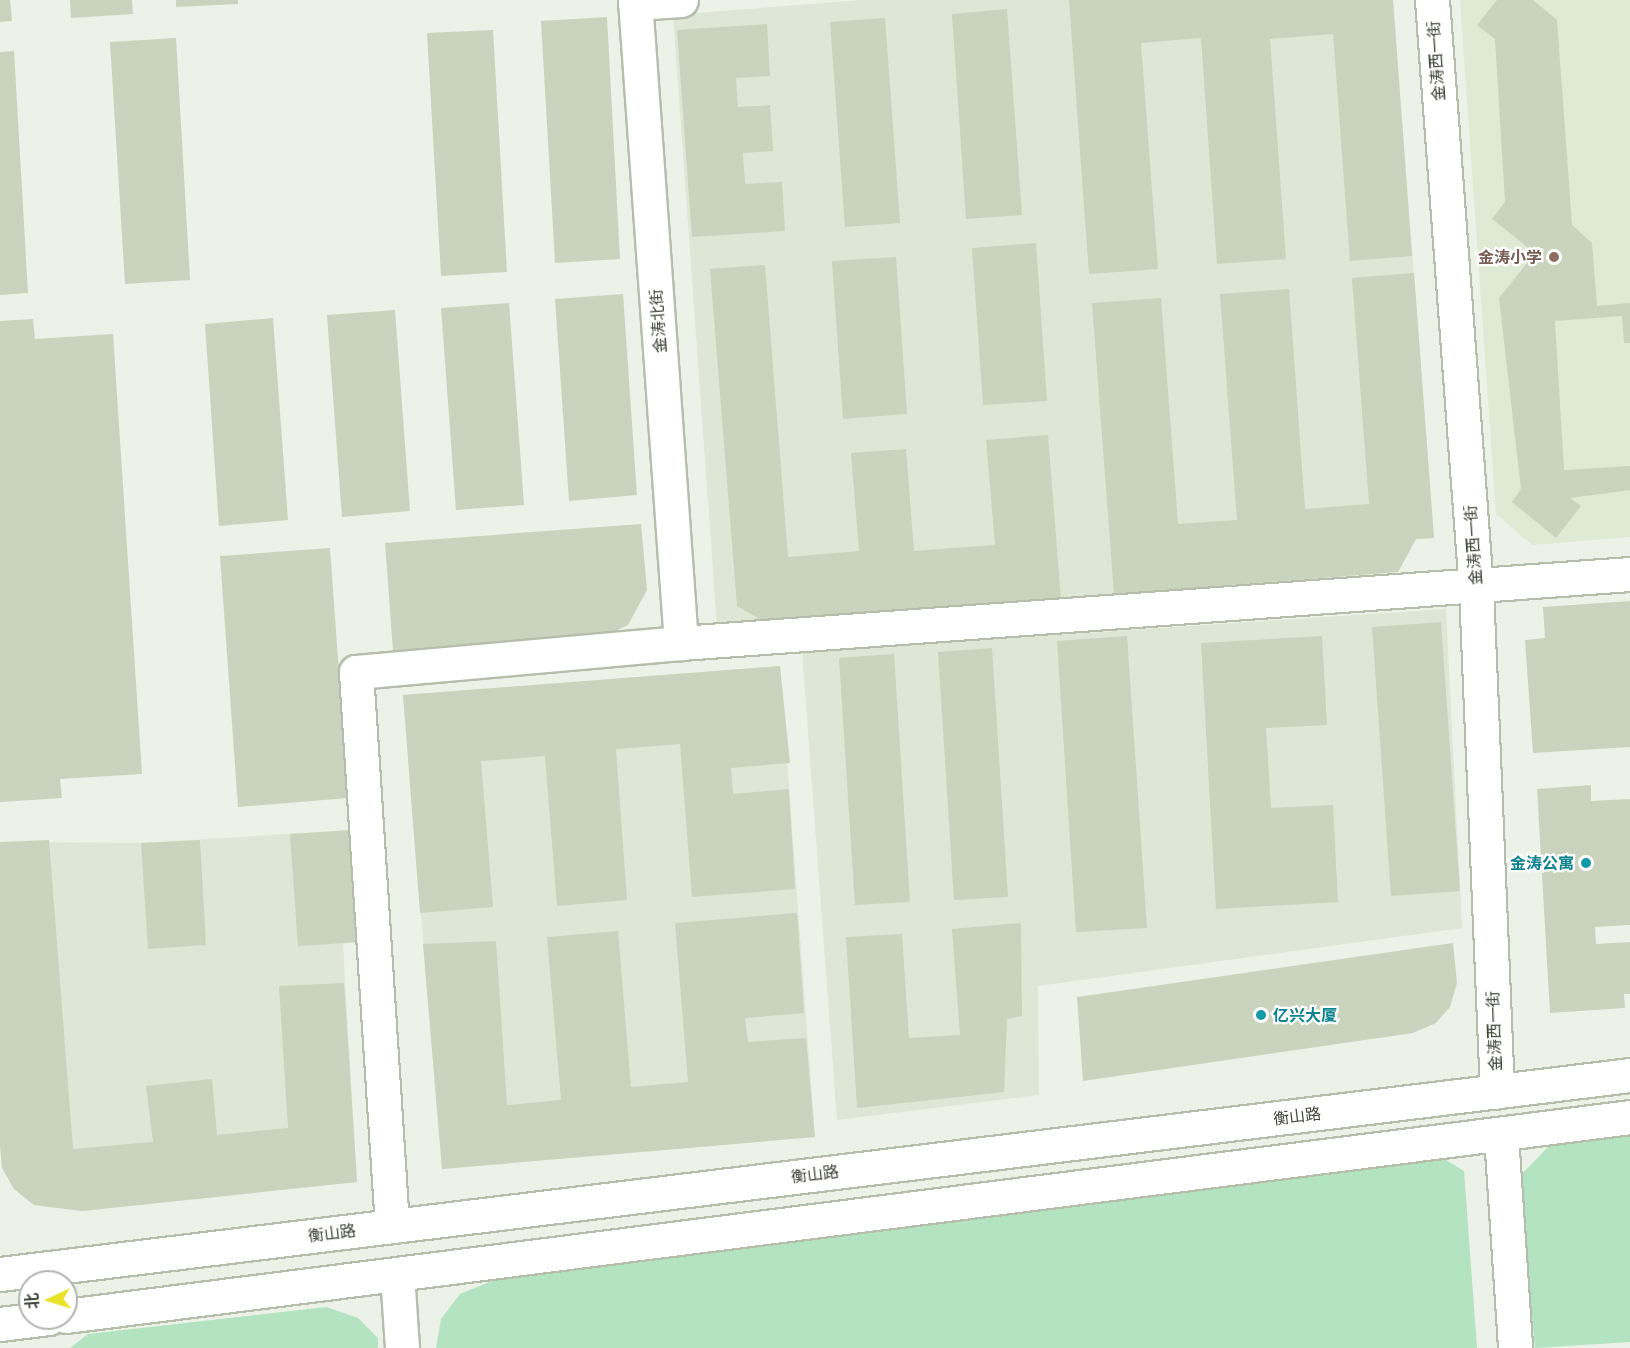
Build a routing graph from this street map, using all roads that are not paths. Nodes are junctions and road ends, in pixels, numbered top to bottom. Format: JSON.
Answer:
{"nodes":[{"id":1,"x":681,"y":0,"type":"edge"},
{"id":2,"x":1432,"y":0,"type":"edge"},
{"id":3,"x":635,"y":2,"type":"edge"},
{"id":4,"x":1630,"y":574,"type":"edge"},
{"id":5,"x":1476,"y":589,"type":"junction"},
{"id":6,"x":681,"y":643,"type":"junction"},
{"id":7,"x":1630,"y":1075,"type":"edge"},
{"id":8,"x":1497,"y":1092,"type":"junction"},
{"id":9,"x":1630,"y":1117,"type":"edge"},
{"id":10,"x":1501,"y":1135,"type":"junction"},
{"id":11,"x":392,"y":1226,"type":"junction"},
{"id":12,"x":0,"y":1274,"type":"edge"},
{"id":13,"x":397,"y":1274,"type":"junction"},
{"id":14,"x":78,"y":1314,"type":"edge"},
{"id":15,"x":18,"y":1322,"type":"edge"},
{"id":16,"x":0,"y":1324,"type":"edge"},
{"id":17,"x":1515,"y":1347,"type":"edge"},
{"id":18,"x":402,"y":1348,"type":"edge"}],
"edges":[{"from":1,"to":3,"type":"street"},
{"from":2,"to":5,"type":"street","name":"金涛西一街"},
{"from":3,"to":6,"type":"street","name":"金涛北街"},
{"from":4,"to":5,"type":"street"},
{"from":5,"to":6,"type":"street"},
{"from":5,"to":8,"type":"street","name":"金涛西一街"},
{"from":6,"to":11,"type":"street"},
{"from":7,"to":8,"type":"street","name":"衡山路"},
{"from":8,"to":11,"type":"street","name":"衡山路"},
{"from":9,"to":10,"type":"street"},
{"from":10,"to":13,"type":"street"},
{"from":10,"to":17,"type":"street"},
{"from":11,"to":12,"type":"street","name":"衡山路"},
{"from":13,"to":14,"type":"street"},
{"from":13,"to":18,"type":"street"},
{"from":15,"to":16,"type":"street"}]}
